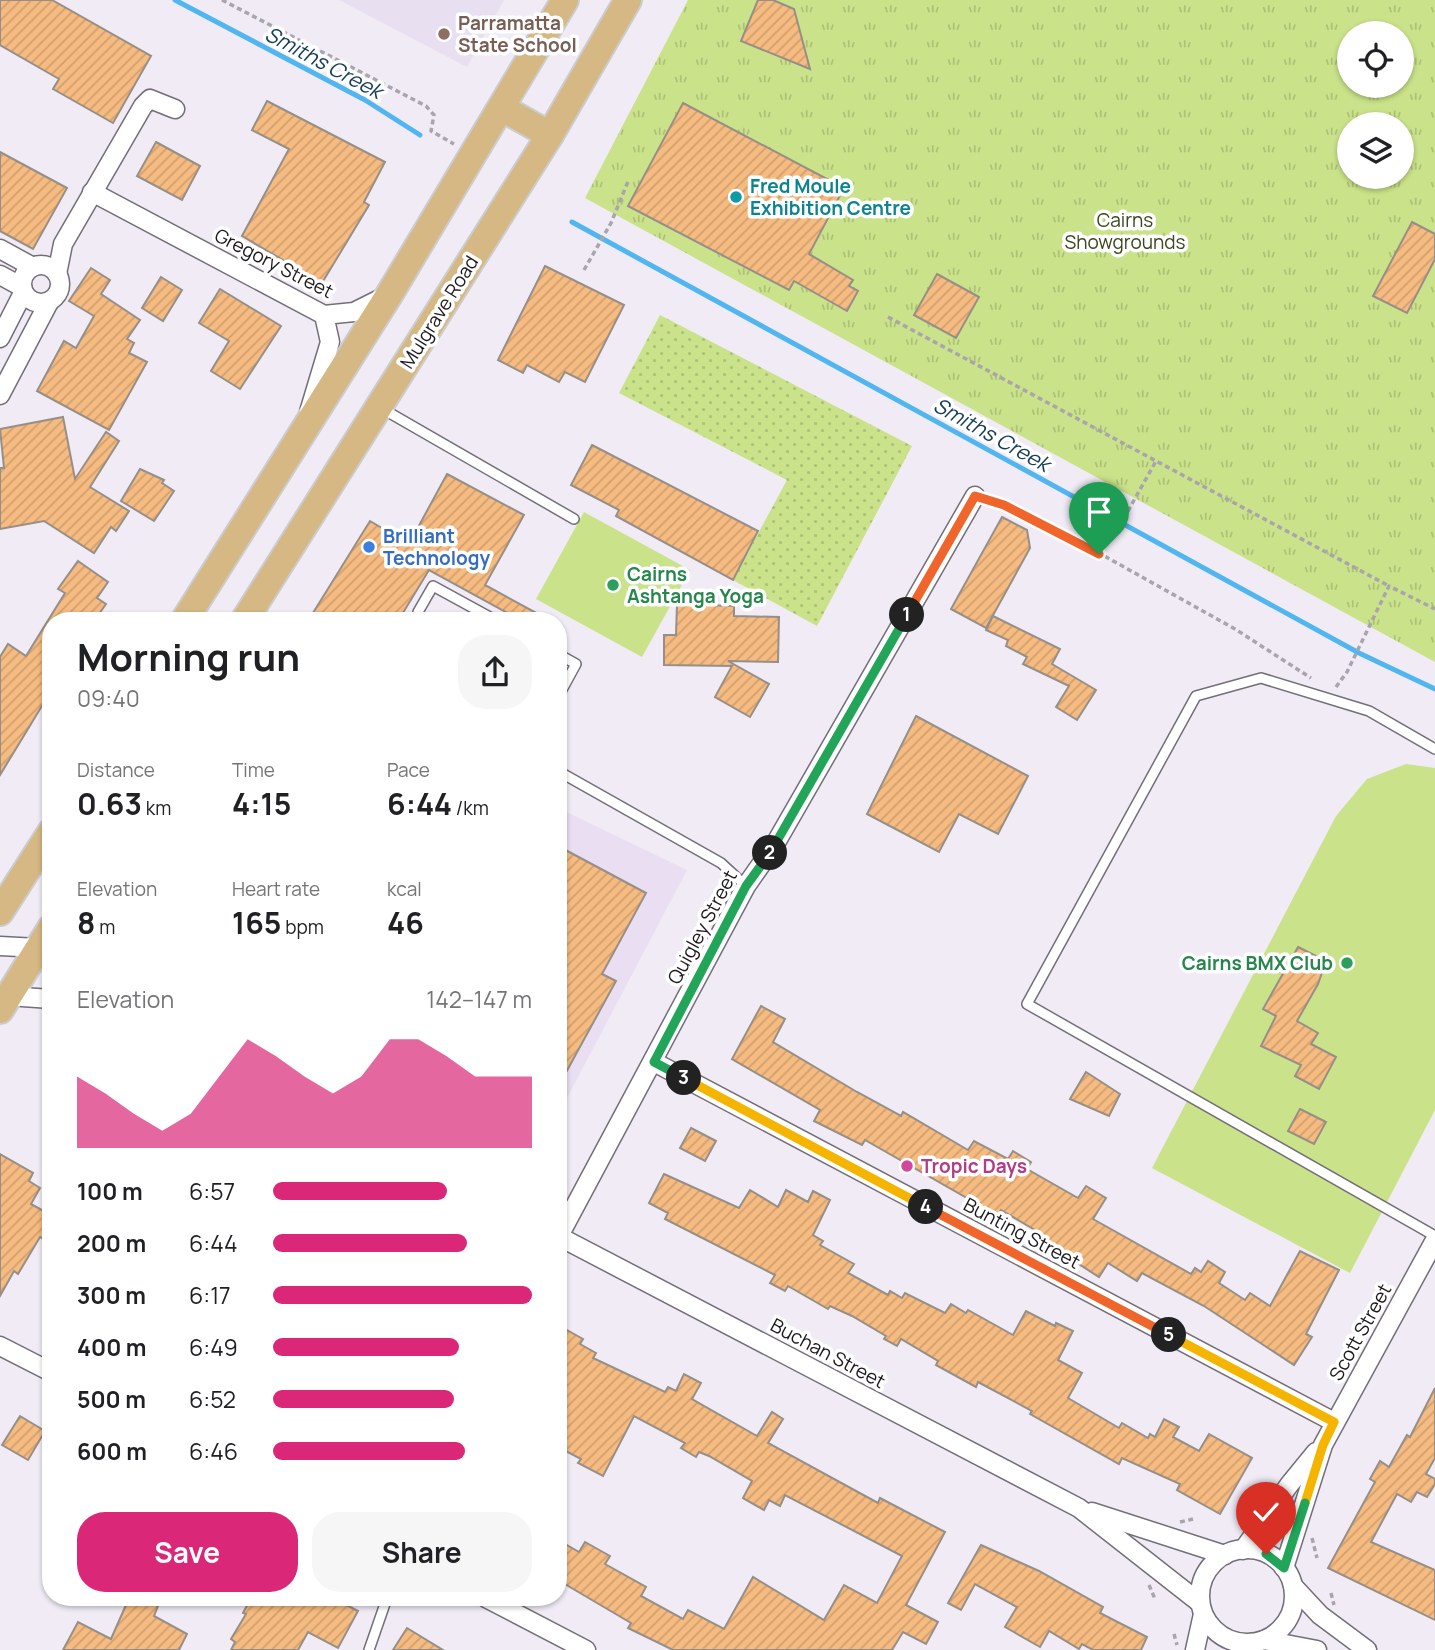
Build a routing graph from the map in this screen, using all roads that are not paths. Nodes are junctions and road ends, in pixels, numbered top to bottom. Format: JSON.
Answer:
{"nodes":[{"id":1,"x":565,"y":0,"type":"edge"},
{"id":2,"x":628,"y":0,"type":"edge"},
{"id":3,"x":502,"y":108,"type":"junction"},
{"id":4,"x":175,"y":109,"type":"dead end"},
{"id":5,"x":550,"y":135,"type":"junction"},
{"id":6,"x":92,"y":192,"type":"junction"},
{"id":7,"x":63,"y":244,"type":"junction"},
{"id":8,"x":0,"y":249,"type":"edge"},
{"id":9,"x":37,"y":266,"type":"junction"},
{"id":10,"x":57,"y":274,"type":"junction"},
{"id":11,"x":0,"y":275,"type":"edge"},
{"id":12,"x":23,"y":290,"type":"junction"},
{"id":13,"x":389,"y":295,"type":"junction"},
{"id":14,"x":49,"y":302,"type":"junction"},
{"id":15,"x":324,"y":315,"type":"junction"},
{"id":16,"x":0,"y":338,"type":"edge"},
{"id":17,"x":0,"y":395,"type":"edge"},
{"id":18,"x":380,"y":407,"type":"junction"},
{"id":19,"x":306,"y":425,"type":"junction"},
{"id":20,"x":975,"y":496,"type":"road end"},
{"id":21,"x":574,"y":519,"type":"dead end"},
{"id":22,"x":190,"y":612,"type":"edge"},
{"id":23,"x":250,"y":612,"type":"edge"},
{"id":24,"x":418,"y":612,"type":"dead end"},
{"id":25,"x":481,"y":612,"type":"edge"},
{"id":26,"x":567,"y":659,"type":"edge"},
{"id":27,"x":567,"y":680,"type":"edge"},
{"id":28,"x":1435,"y":749,"type":"edge"},
{"id":29,"x":567,"y":776,"type":"edge"},
{"id":30,"x":42,"y":846,"type":"edge"},
{"id":31,"x":746,"y":886,"type":"junction"},
{"id":32,"x":1,"y":907,"type":"edge"},
{"id":33,"x":42,"y":944,"type":"edge"},
{"id":34,"x":0,"y":946,"type":"edge"},
{"id":35,"x":42,"y":950,"type":"edge"},
{"id":36,"x":42,"y":1000,"type":"edge"},
{"id":37,"x":4,"y":1003,"type":"edge"},
{"id":38,"x":654,"y":1062,"type":"junction"},
{"id":39,"x":567,"y":1220,"type":"edge"},
{"id":40,"x":1435,"y":1238,"type":"edge"},
{"id":41,"x":567,"y":1241,"type":"edge"},
{"id":42,"x":0,"y":1346,"type":"edge"},
{"id":43,"x":42,"y":1367,"type":"edge"},
{"id":44,"x":1334,"y":1422,"type":"junction"},
{"id":45,"x":1323,"y":1445,"type":"junction"},
{"id":46,"x":1079,"y":1508,"type":"junction"},
{"id":47,"x":1243,"y":1550,"type":"junction"},
{"id":48,"x":1225,"y":1555,"type":"junction"},
{"id":49,"x":1284,"y":1568,"type":"junction"},
{"id":50,"x":1293,"y":1586,"type":"junction"},
{"id":51,"x":384,"y":1606,"type":"edge"},
{"id":52,"x":501,"y":1606,"type":"edge"},
{"id":53,"x":1202,"y":1609,"type":"junction"},
{"id":54,"x":1255,"y":1644,"type":"edge"},
{"id":55,"x":369,"y":1650,"type":"edge"},
{"id":56,"x":586,"y":1650,"type":"edge"},
{"id":57,"x":1195,"y":1650,"type":"edge"},
{"id":58,"x":1318,"y":1650,"type":"edge"},
{"id":59,"x":1367,"y":1650,"type":"edge"}],
"edges":[{"from":1,"to":3,"type":"main road"},
{"from":2,"to":5,"type":"main road","name":"Mulgrave Road"},
{"from":3,"to":5,"type":"main road"},
{"from":3,"to":13,"type":"main road"},
{"from":4,"to":6,"type":"street"},
{"from":5,"to":18,"type":"main road","name":"Mulgrave Road"},
{"from":6,"to":7,"type":"street"},
{"from":6,"to":15,"type":"street","name":"Gregory Street"},
{"from":7,"to":9,"type":"street"},
{"from":7,"to":10,"type":"street"},
{"from":8,"to":9,"type":"street"},
{"from":9,"to":10,"type":"street"},
{"from":9,"to":12,"type":"street"},
{"from":10,"to":14,"type":"street"},
{"from":11,"to":12,"type":"street"},
{"from":12,"to":14,"type":"street"},
{"from":12,"to":16,"type":"street"},
{"from":13,"to":15,"type":"street","name":"Gregory Street"},
{"from":13,"to":19,"type":"main road"},
{"from":14,"to":17,"type":"street"},
{"from":15,"to":19,"type":"street"},
{"from":18,"to":21,"type":"lane"},
{"from":18,"to":23,"type":"main road","name":"Mulgrave Road"},
{"from":19,"to":22,"type":"main road"},
{"from":20,"to":31,"type":"street","name":"Quigley Street"},
{"from":24,"to":25,"type":"lane"},
{"from":26,"to":27,"type":"lane"},
{"from":28,"to":40,"type":"lane"},
{"from":29,"to":31,"type":"lane"},
{"from":30,"to":32,"type":"main road"},
{"from":31,"to":38,"type":"street","name":"Quigley Street"},
{"from":33,"to":34,"type":"street"},
{"from":35,"to":37,"type":"main road"},
{"from":36,"to":37,"type":"street"},
{"from":38,"to":39,"type":"street","name":"Quigley Street"},
{"from":38,"to":44,"type":"street","name":"Bunting Street"},
{"from":40,"to":44,"type":"street","name":"Scott Street"},
{"from":41,"to":46,"type":"street","name":"Buchan Street"},
{"from":42,"to":43,"type":"street"},
{"from":44,"to":45,"type":"street","name":"Scott Street"},
{"from":45,"to":47,"type":"street","name":"Scott Street"},
{"from":45,"to":49,"type":"street","name":"Scott Street"},
{"from":46,"to":48,"type":"street","name":"Buchan Street"},
{"from":46,"to":53,"type":"street","name":"Buchan Street"},
{"from":47,"to":48,"type":"street"},
{"from":47,"to":49,"type":"street"},
{"from":48,"to":53,"type":"street"},
{"from":49,"to":50,"type":"street"},
{"from":50,"to":54,"type":"street"},
{"from":50,"to":59,"type":"street"},
{"from":51,"to":55,"type":"lane"},
{"from":52,"to":56,"type":"street"},
{"from":53,"to":54,"type":"street"},
{"from":53,"to":57,"type":"street"},
{"from":54,"to":58,"type":"street"}]}
